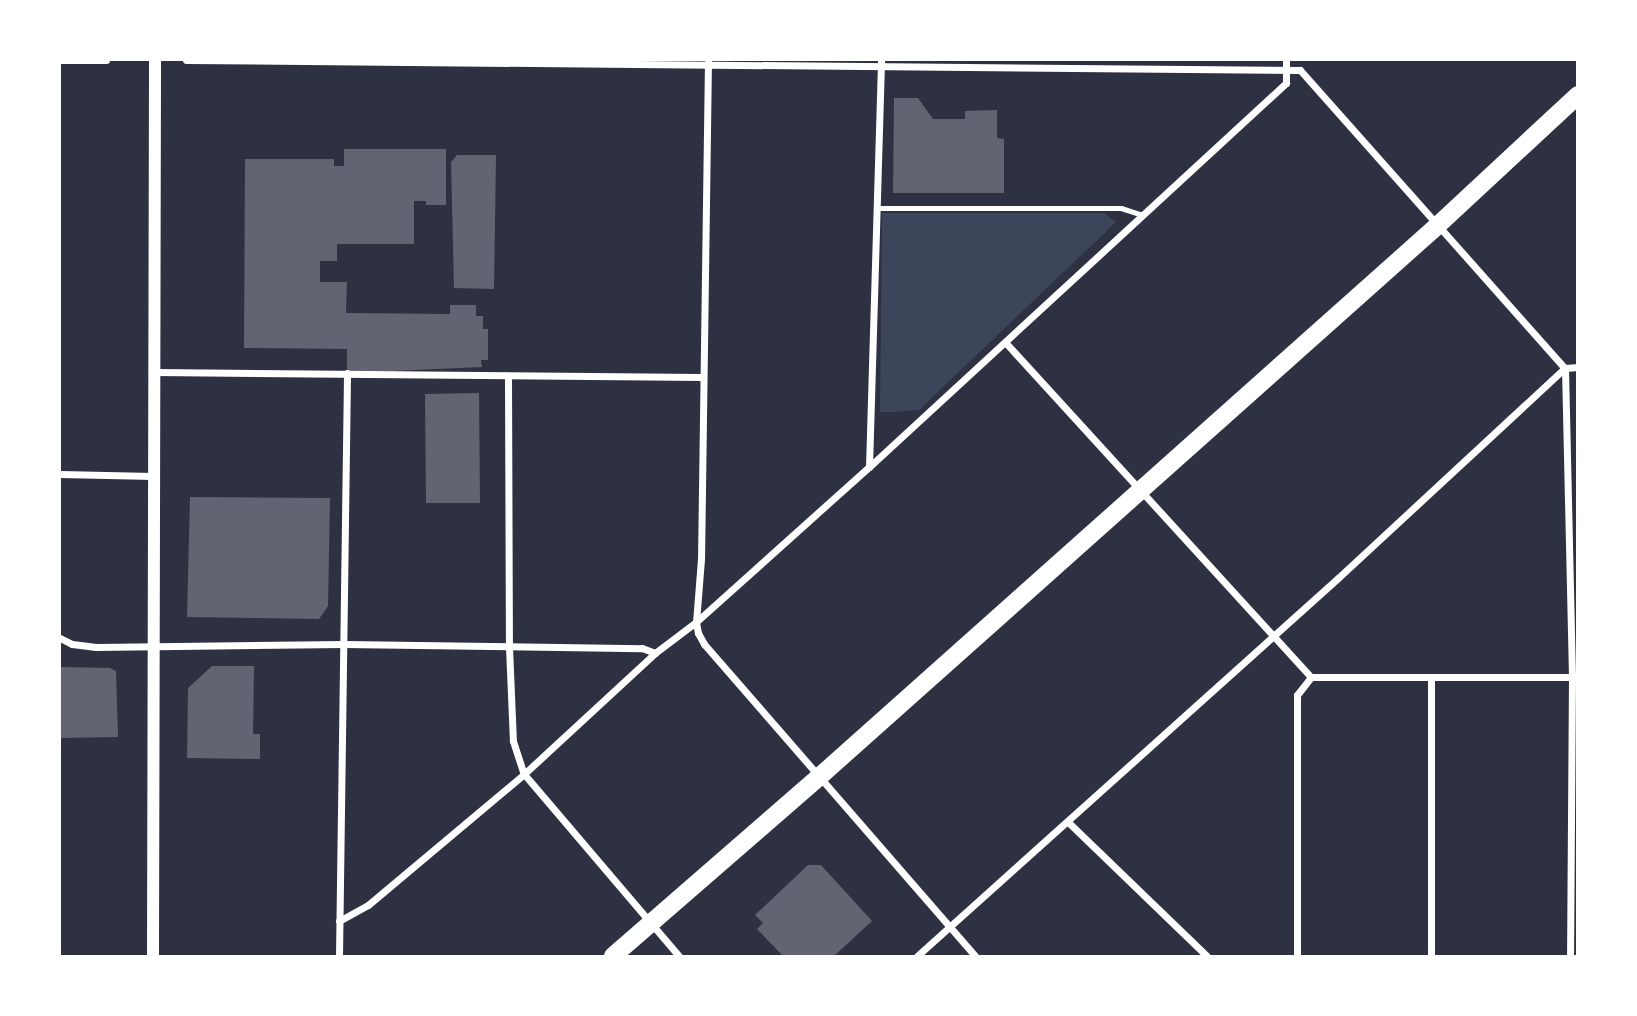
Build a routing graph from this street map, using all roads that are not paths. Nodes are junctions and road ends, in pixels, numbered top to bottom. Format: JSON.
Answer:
{"nodes":[{"id":1,"x":60,"y":60,"type":"edge"},
{"id":2,"x":106,"y":60,"type":"edge"},
{"id":3,"x":155,"y":60,"type":"edge"},
{"id":4,"x":186,"y":60,"type":"edge"},
{"id":5,"x":1169,"y":60,"type":"edge"},
{"id":6,"x":1286,"y":60,"type":"edge"},
{"id":7,"x":708,"y":63,"type":"edge"},
{"id":8,"x":881,"y":63,"type":"edge"},
{"id":9,"x":1013,"y":64,"type":"edge"},
{"id":10,"x":1169,"y":69,"type":"junction"},
{"id":11,"x":1286,"y":70,"type":"junction"},
{"id":12,"x":1577,"y":94,"type":"edge"},
{"id":13,"x":877,"y":208,"type":"junction"},
{"id":14,"x":1143,"y":215,"type":"junction"},
{"id":15,"x":1437,"y":226,"type":"junction"},
{"id":16,"x":1005,"y":342,"type":"junction"},
{"id":17,"x":1577,"y":367,"type":"edge"},
{"id":18,"x":1565,"y":368,"type":"junction"},
{"id":19,"x":153,"y":372,"type":"junction"},
{"id":20,"x":347,"y":373,"type":"junction"},
{"id":21,"x":508,"y":376,"type":"junction"},
{"id":22,"x":702,"y":377,"type":"junction"},
{"id":23,"x":869,"y":467,"type":"junction"},
{"id":24,"x":60,"y":474,"type":"edge"},
{"id":25,"x":153,"y":476,"type":"junction"},
{"id":26,"x":1140,"y":489,"type":"junction"},
{"id":27,"x":696,"y":622,"type":"junction"},
{"id":28,"x":60,"y":638,"type":"edge"},
{"id":29,"x":1272,"y":638,"type":"junction"},
{"id":30,"x":344,"y":644,"type":"junction"},
{"id":31,"x":509,"y":646,"type":"junction"},
{"id":32,"x":154,"y":647,"type":"junction"},
{"id":33,"x":655,"y":653,"type":"junction"},
{"id":34,"x":1311,"y":677,"type":"junction"},
{"id":35,"x":1430,"y":677,"type":"junction"},
{"id":36,"x":1575,"y":677,"type":"edge"},
{"id":37,"x":524,"y":774,"type":"junction"},
{"id":38,"x":819,"y":777,"type":"junction"},
{"id":39,"x":1068,"y":822,"type":"junction"},
{"id":40,"x":339,"y":921,"type":"junction"},
{"id":41,"x":650,"y":924,"type":"junction"},
{"id":42,"x":950,"y":927,"type":"junction"},
{"id":43,"x":153,"y":957,"type":"edge"},
{"id":44,"x":339,"y":957,"type":"edge"},
{"id":45,"x":613,"y":957,"type":"edge"},
{"id":46,"x":679,"y":957,"type":"edge"},
{"id":47,"x":917,"y":957,"type":"edge"},
{"id":48,"x":975,"y":957,"type":"edge"},
{"id":49,"x":1207,"y":957,"type":"edge"},
{"id":50,"x":1297,"y":957,"type":"edge"},
{"id":51,"x":1431,"y":957,"type":"edge"},
{"id":52,"x":1570,"y":957,"type":"edge"}],
"edges":[{"from":1,"to":2,"type":"street"},
{"from":3,"to":19,"type":"street"},
{"from":4,"to":7,"type":"street"},
{"from":5,"to":10,"type":"street"},
{"from":6,"to":11,"type":"street"},
{"from":7,"to":8,"type":"street"},
{"from":7,"to":22,"type":"street"},
{"from":8,"to":9,"type":"street"},
{"from":8,"to":13,"type":"street"},
{"from":9,"to":10,"type":"street"},
{"from":10,"to":11,"type":"street"},
{"from":11,"to":14,"type":"street"},
{"from":11,"to":15,"type":"street"},
{"from":12,"to":15,"type":"main road"},
{"from":13,"to":14,"type":"lane"},
{"from":13,"to":23,"type":"street"},
{"from":14,"to":16,"type":"street"},
{"from":15,"to":18,"type":"street"},
{"from":15,"to":26,"type":"main road"},
{"from":16,"to":23,"type":"street"},
{"from":16,"to":26,"type":"street"},
{"from":17,"to":18,"type":"street"},
{"from":18,"to":29,"type":"street"},
{"from":18,"to":36,"type":"street"},
{"from":19,"to":20,"type":"street"},
{"from":19,"to":25,"type":"street"},
{"from":20,"to":21,"type":"street"},
{"from":20,"to":30,"type":"street"},
{"from":21,"to":22,"type":"street"},
{"from":21,"to":31,"type":"street"},
{"from":22,"to":27,"type":"street"},
{"from":23,"to":27,"type":"street"},
{"from":24,"to":25,"type":"street"},
{"from":25,"to":32,"type":"street"},
{"from":26,"to":29,"type":"street"},
{"from":26,"to":38,"type":"main road"},
{"from":27,"to":33,"type":"street"},
{"from":27,"to":38,"type":"street"},
{"from":28,"to":32,"type":"street"},
{"from":29,"to":34,"type":"street"},
{"from":29,"to":39,"type":"street"},
{"from":30,"to":31,"type":"street"},
{"from":30,"to":32,"type":"street"},
{"from":30,"to":40,"type":"street"},
{"from":31,"to":33,"type":"street"},
{"from":31,"to":37,"type":"street"},
{"from":32,"to":43,"type":"street"},
{"from":33,"to":37,"type":"street"},
{"from":34,"to":35,"type":"street"},
{"from":34,"to":50,"type":"street"},
{"from":35,"to":36,"type":"street"},
{"from":35,"to":51,"type":"street"},
{"from":36,"to":52,"type":"street"},
{"from":37,"to":40,"type":"street"},
{"from":37,"to":41,"type":"street"},
{"from":38,"to":41,"type":"main road"},
{"from":38,"to":42,"type":"street"},
{"from":39,"to":42,"type":"street"},
{"from":39,"to":49,"type":"street"},
{"from":40,"to":44,"type":"street"},
{"from":41,"to":45,"type":"main road"},
{"from":41,"to":46,"type":"street"},
{"from":42,"to":47,"type":"street"},
{"from":42,"to":48,"type":"street"}]}
